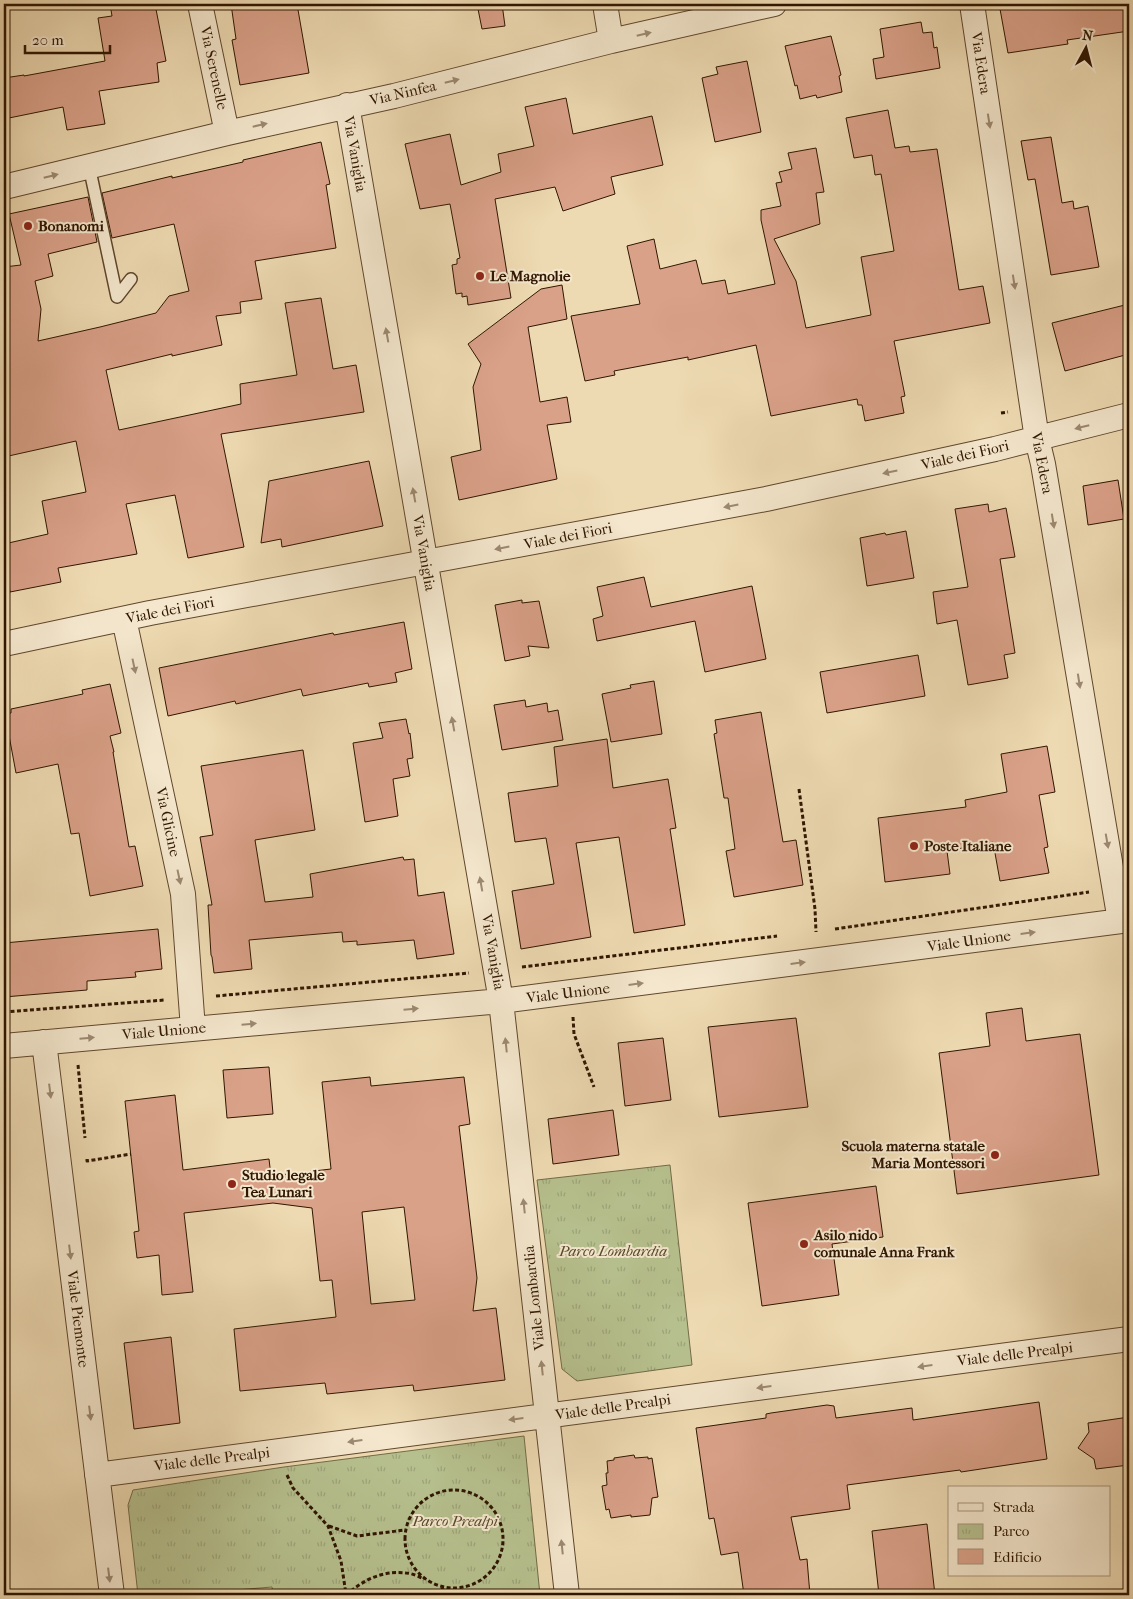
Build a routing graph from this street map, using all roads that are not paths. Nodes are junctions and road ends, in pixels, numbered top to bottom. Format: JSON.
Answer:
{"nodes":[{"id":1,"x":200,"y":4,"type":"edge"},
{"id":2,"x":604,"y":4,"type":"edge"},
{"id":3,"x":774,"y":4,"type":"edge"},
{"id":4,"x":972,"y":4,"type":"edge"},
{"id":5,"x":612,"y":41,"type":"junction"},
{"id":6,"x":347,"y":105,"type":"junction"},
{"id":7,"x":227,"y":133,"type":"junction"},
{"id":8,"x":89,"y":166,"type":"junction"},
{"id":9,"x":4,"y":188,"type":"edge"},
{"id":10,"x":131,"y":279,"type":"dead end"},
{"id":11,"x":1129,"y":415,"type":"edge"},
{"id":12,"x":1037,"y":438,"type":"junction"},
{"id":13,"x":426,"y":562,"type":"junction"},
{"id":14,"x":124,"y":619,"type":"junction"},
{"id":15,"x":4,"y":644,"type":"edge"},
{"id":16,"x":1125,"y":921,"type":"edge"},
{"id":17,"x":501,"y":1001,"type":"junction"},
{"id":18,"x":193,"y":1029,"type":"junction"},
{"id":19,"x":44,"y":1042,"type":"junction"},
{"id":20,"x":4,"y":1046,"type":"edge"},
{"id":21,"x":1129,"y":1339,"type":"edge"},
{"id":22,"x":547,"y":1415,"type":"junction"},
{"id":23,"x":97,"y":1475,"type":"junction"},
{"id":24,"x":112,"y":1595,"type":"edge"},
{"id":25,"x":568,"y":1595,"type":"edge"}],
"edges":[{"from":1,"to":7,"type":"street","name":"Via Serenelle"},
{"from":2,"to":5,"type":"street"},
{"from":5,"to":3,"type":"street","name":"Via Ninfea","one_way":true},
{"from":4,"to":12,"type":"street","name":"Via Edera","one_way":true},
{"from":6,"to":5,"type":"street","name":"Via Ninfea","one_way":true},
{"from":7,"to":6,"type":"street","name":"Via Ninfea","one_way":true},
{"from":13,"to":6,"type":"street","name":"Via Vaniglia","one_way":true},
{"from":7,"to":8,"type":"street","name":"Via Ninfea"},
{"from":9,"to":8,"type":"street","name":"Via Ninfea","one_way":true},
{"from":8,"to":10,"type":"lane"},
{"from":11,"to":12,"type":"street","name":"Viale dei Fiori","one_way":true},
{"from":12,"to":13,"type":"street","name":"Viale dei Fiori","one_way":true},
{"from":12,"to":16,"type":"street","name":"Via Edera","one_way":true},
{"from":13,"to":14,"type":"street","name":"Viale dei Fiori"},
{"from":17,"to":13,"type":"street","name":"Via Vaniglia","one_way":true},
{"from":14,"to":15,"type":"street","name":"Viale dei Fiori"},
{"from":14,"to":18,"type":"street","name":"Via Glicine","one_way":true},
{"from":17,"to":16,"type":"street","name":"Viale Unione","one_way":true},
{"from":18,"to":17,"type":"street","name":"Viale Unione","one_way":true},
{"from":22,"to":17,"type":"street","name":"Viale Lombardia","one_way":true},
{"from":19,"to":18,"type":"street","name":"Viale Unione","one_way":true},
{"from":19,"to":20,"type":"street","name":"Viale Unione"},
{"from":19,"to":23,"type":"street","name":"Viale Piemonte","one_way":true},
{"from":21,"to":22,"type":"street","name":"Viale delle Prealpi","one_way":true},
{"from":22,"to":23,"type":"street","name":"Viale delle Prealpi","one_way":true},
{"from":25,"to":22,"type":"street","name":"Viale Lombardia","one_way":true},
{"from":23,"to":24,"type":"street","name":"Viale Piemonte","one_way":true}]}
